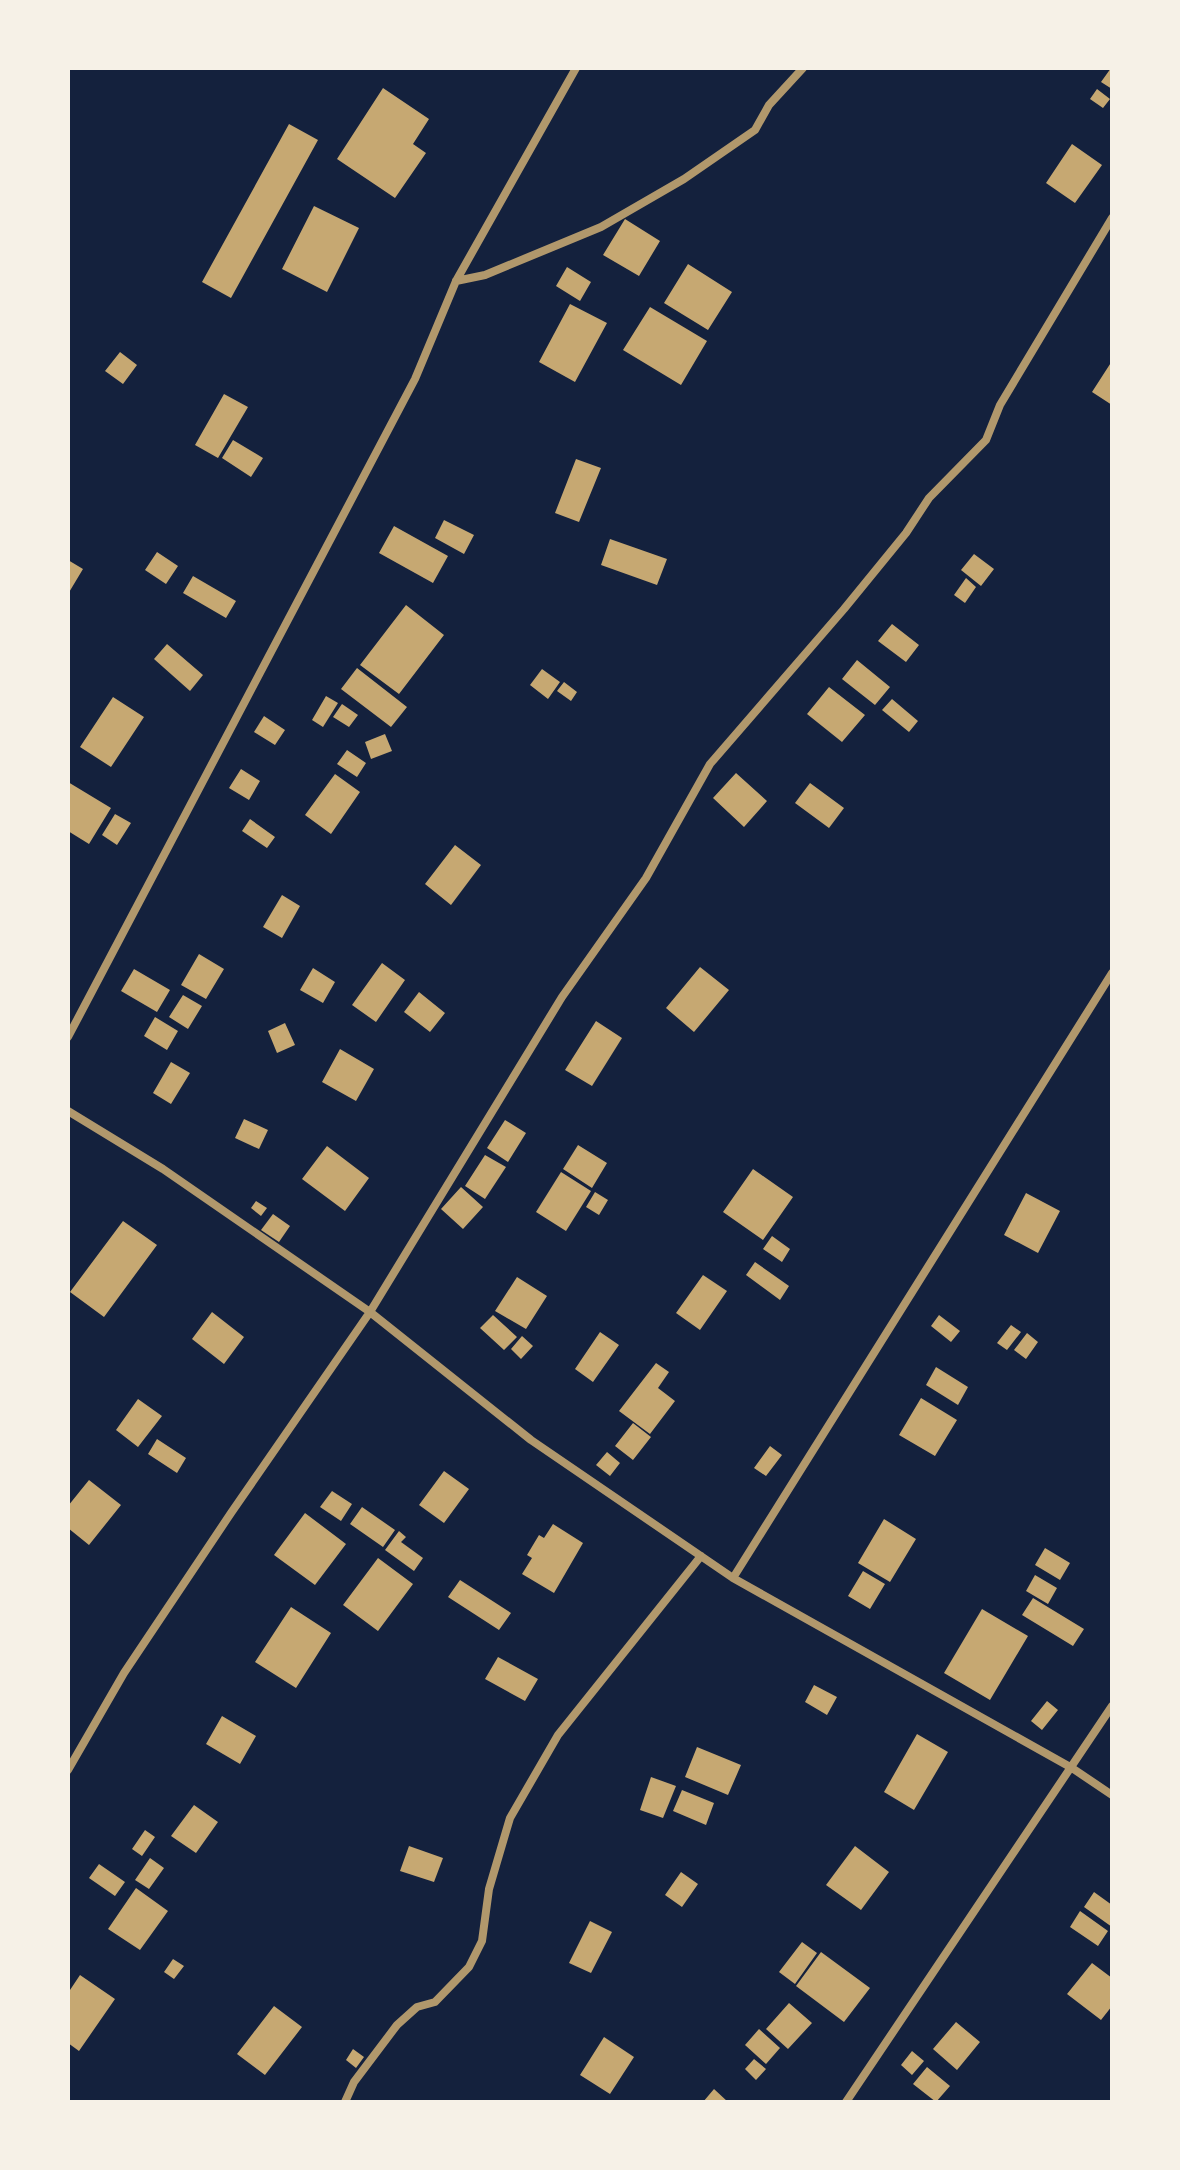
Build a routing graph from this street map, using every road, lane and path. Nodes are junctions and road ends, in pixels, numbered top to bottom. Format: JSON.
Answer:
{"nodes":[{"id":1,"x":576,"y":68,"type":"edge"},
{"id":2,"x":803,"y":68,"type":"edge"},
{"id":3,"x":1112,"y":218,"type":"edge"},
{"id":4,"x":456,"y":281,"type":"junction"},
{"id":5,"x":1112,"y":973,"type":"edge"},
{"id":6,"x":68,"y":1037,"type":"edge"},
{"id":7,"x":68,"y":1111,"type":"edge"},
{"id":8,"x":370,"y":1312,"type":"junction"},
{"id":9,"x":701,"y":1556,"type":"junction"},
{"id":10,"x":733,"y":1578,"type":"junction"},
{"id":11,"x":1112,"y":1706,"type":"edge"},
{"id":12,"x":1072,"y":1768,"type":"junction"},
{"id":13,"x":68,"y":1770,"type":"edge"},
{"id":14,"x":1112,"y":1795,"type":"edge"},
{"id":15,"x":345,"y":2102,"type":"edge"},
{"id":16,"x":846,"y":2102,"type":"edge"}],
"edges":[{"from":1,"to":4,"type":"street"},
{"from":2,"to":4,"type":"street"},
{"from":3,"to":8,"type":"street"},
{"from":4,"to":6,"type":"street"},
{"from":5,"to":10,"type":"street"},
{"from":7,"to":8,"type":"street"},
{"from":8,"to":9,"type":"street"},
{"from":8,"to":13,"type":"street"},
{"from":9,"to":10,"type":"street"},
{"from":9,"to":15,"type":"street"},
{"from":10,"to":12,"type":"street"},
{"from":11,"to":12,"type":"street"},
{"from":12,"to":14,"type":"street"},
{"from":12,"to":16,"type":"street"}]}
